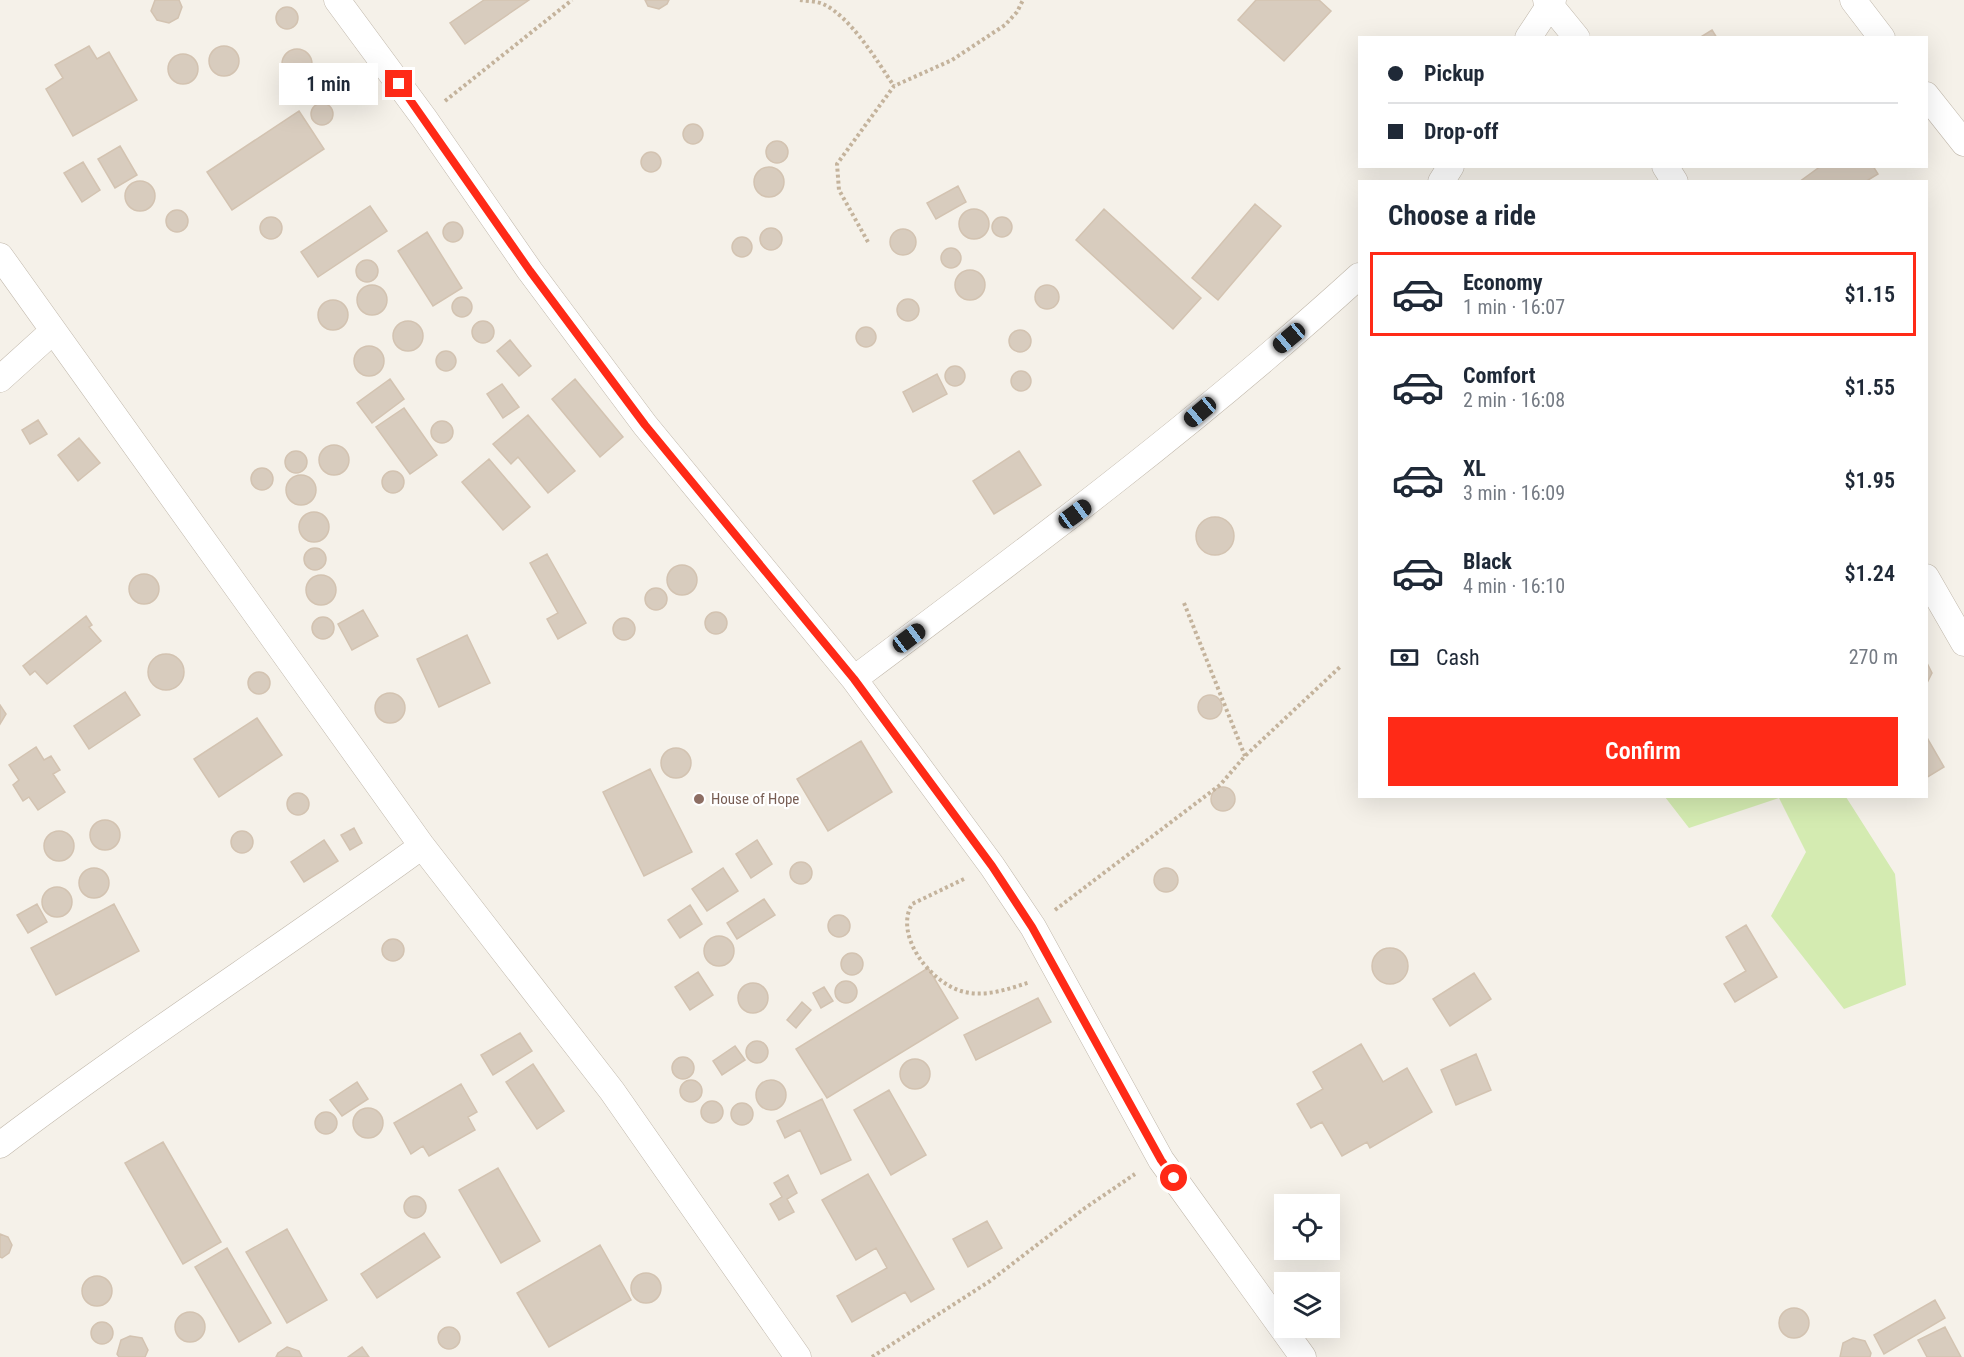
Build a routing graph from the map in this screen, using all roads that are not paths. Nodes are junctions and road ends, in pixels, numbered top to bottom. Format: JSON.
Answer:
{"nodes":[{"id":1,"x":337,"y":0,"type":"edge"},
{"id":2,"x":1852,"y":0,"type":"edge"},
{"id":3,"x":1549,"y":1,"type":"edge"},
{"id":4,"x":1529,"y":36,"type":"edge"},
{"id":5,"x":1575,"y":36,"type":"edge"},
{"id":6,"x":1880,"y":36,"type":"edge"},
{"id":7,"x":1928,"y":97,"type":"edge"},
{"id":8,"x":1964,"y":143,"type":"edge"},
{"id":9,"x":0,"y":256,"type":"edge"},
{"id":10,"x":1358,"y":277,"type":"edge"},
{"id":11,"x":52,"y":332,"type":"junction"},
{"id":12,"x":0,"y":379,"type":"edge"},
{"id":13,"x":1928,"y":580,"type":"edge"},
{"id":14,"x":1964,"y":643,"type":"edge"},
{"id":15,"x":854,"y":679,"type":"junction"},
{"id":16,"x":422,"y":846,"type":"junction"},
{"id":17,"x":0,"y":1145,"type":"edge"},
{"id":18,"x":798,"y":1357,"type":"edge"},
{"id":19,"x":1303,"y":1357,"type":"edge"}],
"edges":[{"from":1,"to":15,"type":"street"},
{"from":2,"to":6,"type":"street"},
{"from":3,"to":4,"type":"street"},
{"from":3,"to":5,"type":"street"},
{"from":7,"to":8,"type":"street"},
{"from":9,"to":11,"type":"street"},
{"from":10,"to":15,"type":"street"},
{"from":11,"to":12,"type":"street"},
{"from":11,"to":16,"type":"street"},
{"from":13,"to":14,"type":"street"},
{"from":15,"to":19,"type":"street"},
{"from":16,"to":17,"type":"street"},
{"from":16,"to":18,"type":"street"}]}
